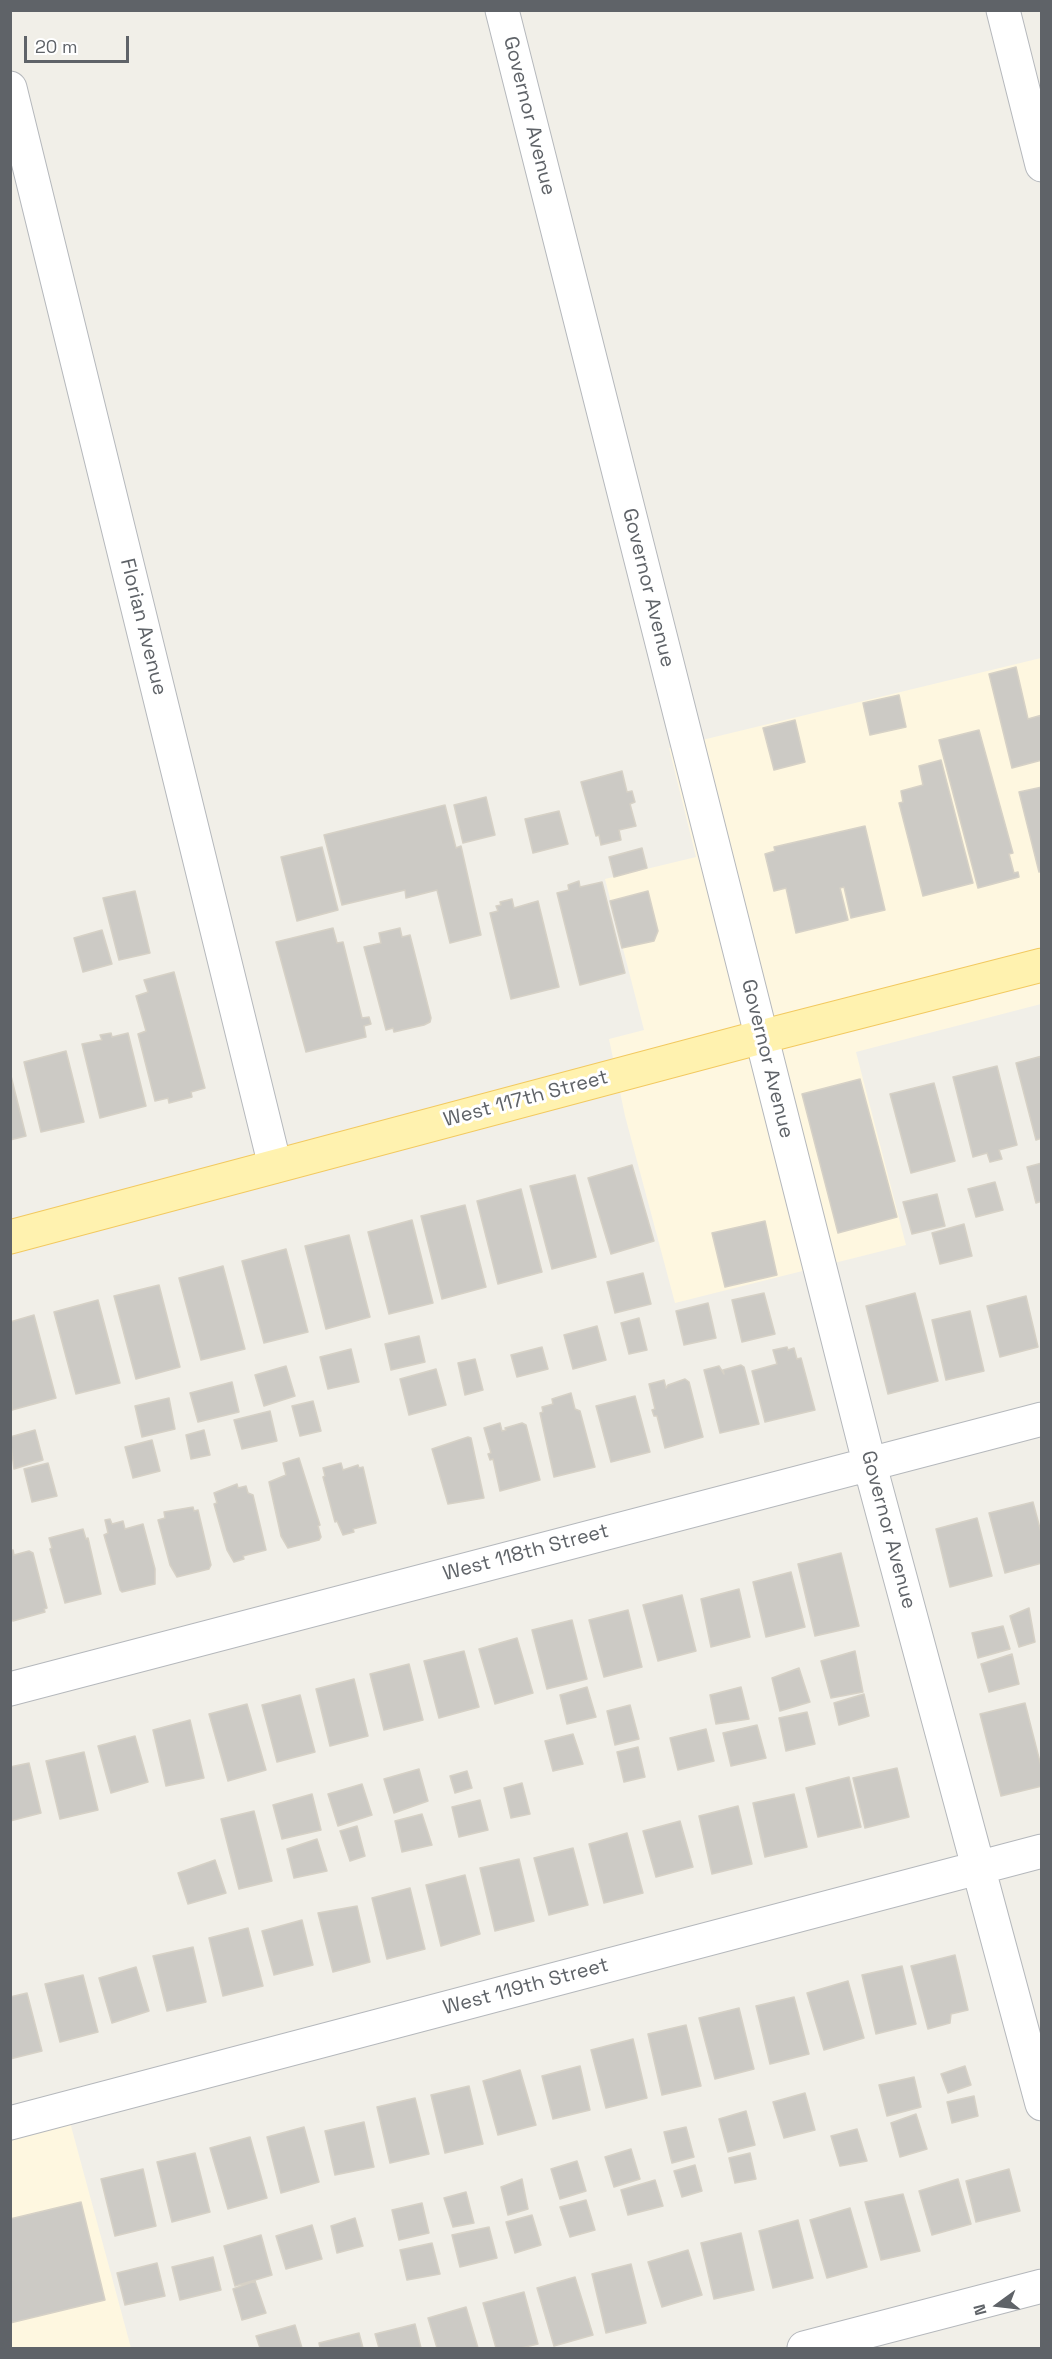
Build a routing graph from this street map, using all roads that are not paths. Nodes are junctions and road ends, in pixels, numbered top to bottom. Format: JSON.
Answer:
{"nodes":[{"id":1,"x":502,"y":10,"type":"edge"},
{"id":2,"x":1003,"y":10,"type":"edge"},
{"id":3,"x":10,"y":88,"type":"edge"},
{"id":4,"x":1041,"y":165,"type":"edge"},
{"id":5,"x":1041,"y":965,"type":"edge"},
{"id":6,"x":761,"y":1037,"type":"junction"},
{"id":7,"x":275,"y":1166,"type":"junction"},
{"id":8,"x":10,"y":1237,"type":"edge"},
{"id":9,"x":1041,"y":1419,"type":"edge"},
{"id":10,"x":870,"y":1462,"type":"junction"},
{"id":11,"x":10,"y":1689,"type":"edge"},
{"id":12,"x":1041,"y":1851,"type":"edge"},
{"id":13,"x":978,"y":1868,"type":"junction"},
{"id":14,"x":1041,"y":2104,"type":"edge"},
{"id":15,"x":10,"y":2123,"type":"edge"},
{"id":16,"x":1041,"y":2286,"type":"edge"},
{"id":17,"x":804,"y":2349,"type":"edge"}],
"edges":[{"from":1,"to":6,"type":"street","name":"Governor Avenue"},
{"from":2,"to":4,"type":"street"},
{"from":3,"to":7,"type":"street","name":"Florian Avenue"},
{"from":5,"to":6,"type":"main road","name":"West 117th Street"},
{"from":6,"to":7,"type":"main road","name":"West 117th Street"},
{"from":6,"to":10,"type":"street","name":"Governor Avenue"},
{"from":7,"to":8,"type":"main road","name":"West 117th Street"},
{"from":9,"to":10,"type":"street","name":"West 118th Street"},
{"from":10,"to":11,"type":"street","name":"West 118th Street"},
{"from":10,"to":13,"type":"street","name":"Governor Avenue"},
{"from":12,"to":13,"type":"street","name":"West 119th Street"},
{"from":13,"to":14,"type":"street","name":"Governor Avenue"},
{"from":13,"to":15,"type":"street","name":"West 119th Street"},
{"from":16,"to":17,"type":"street"}]}
